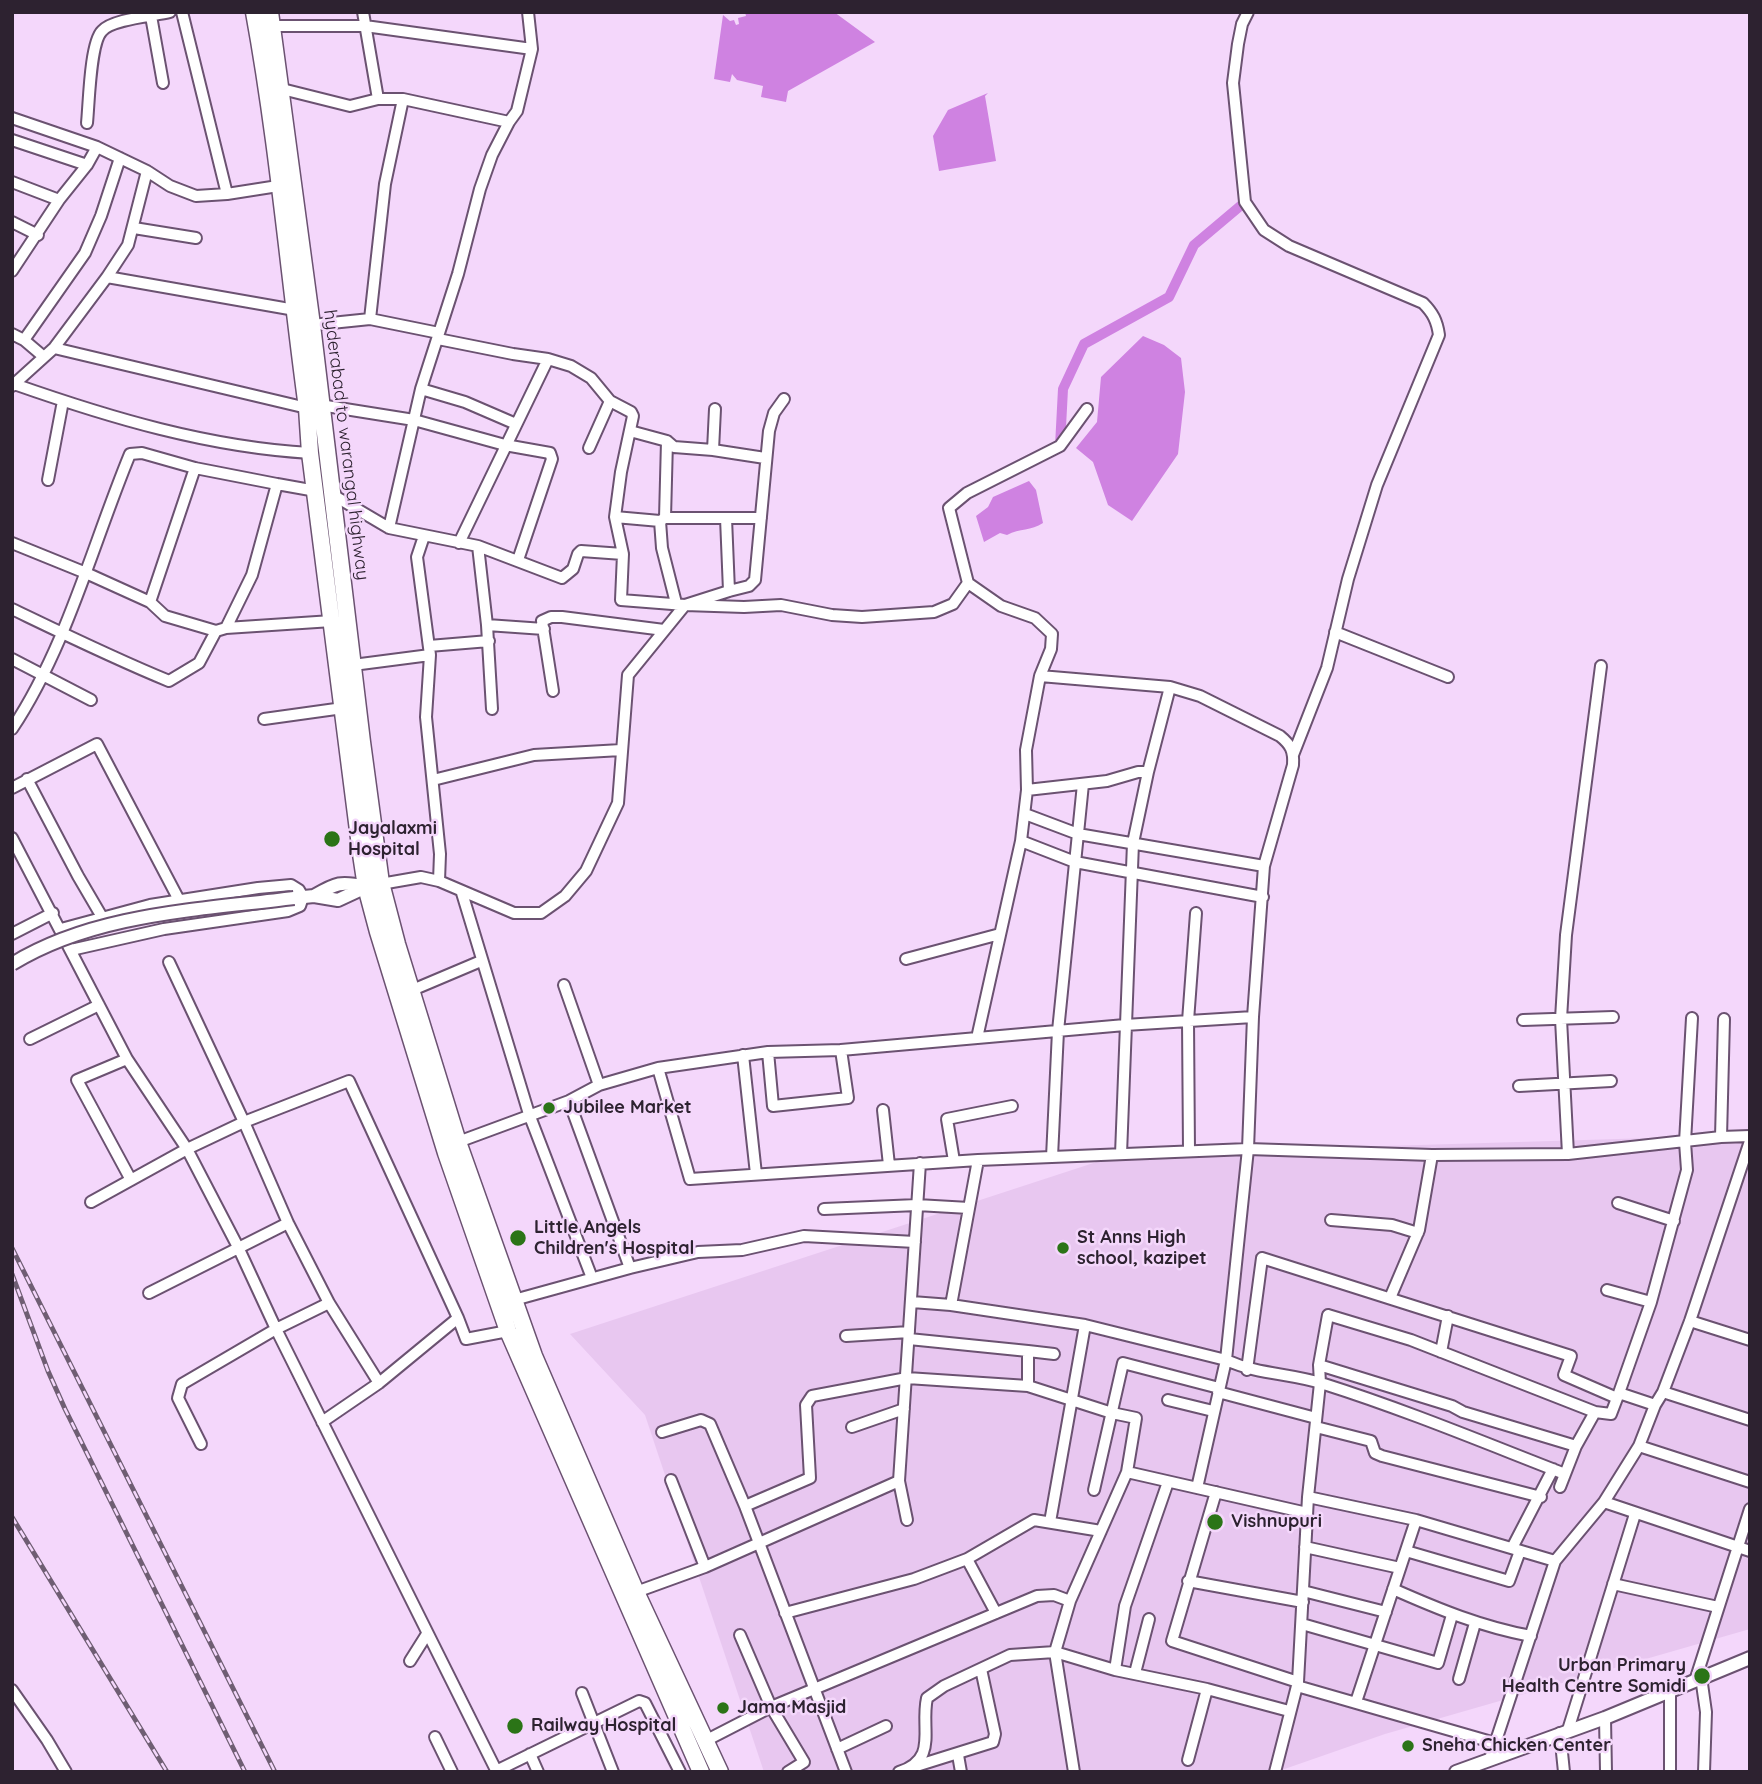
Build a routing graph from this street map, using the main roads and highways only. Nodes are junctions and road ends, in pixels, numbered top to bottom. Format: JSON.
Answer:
{"nodes":[{"id":1,"x":254,"y":12,"type":"edge"},
{"id":2,"x":272,"y":19,"type":"edge"},
{"id":3,"x":313,"y":407,"type":"junction"},
{"id":4,"x":373,"y":885,"type":"junction"},
{"id":5,"x":701,"y":1772,"type":"edge"},
{"id":6,"x":720,"y":1772,"type":"edge"}],
"edges":[{"from":1,"to":3,"type":"main road"},
{"from":2,"to":3,"type":"main road","name":"hyderabad to warangal highway"},
{"from":3,"to":4,"type":"main road","name":"hyderabad to warangal highway"},
{"from":3,"to":4,"type":"main road"},
{"from":4,"to":5,"type":"main road"},
{"from":4,"to":6,"type":"main road"}]}
